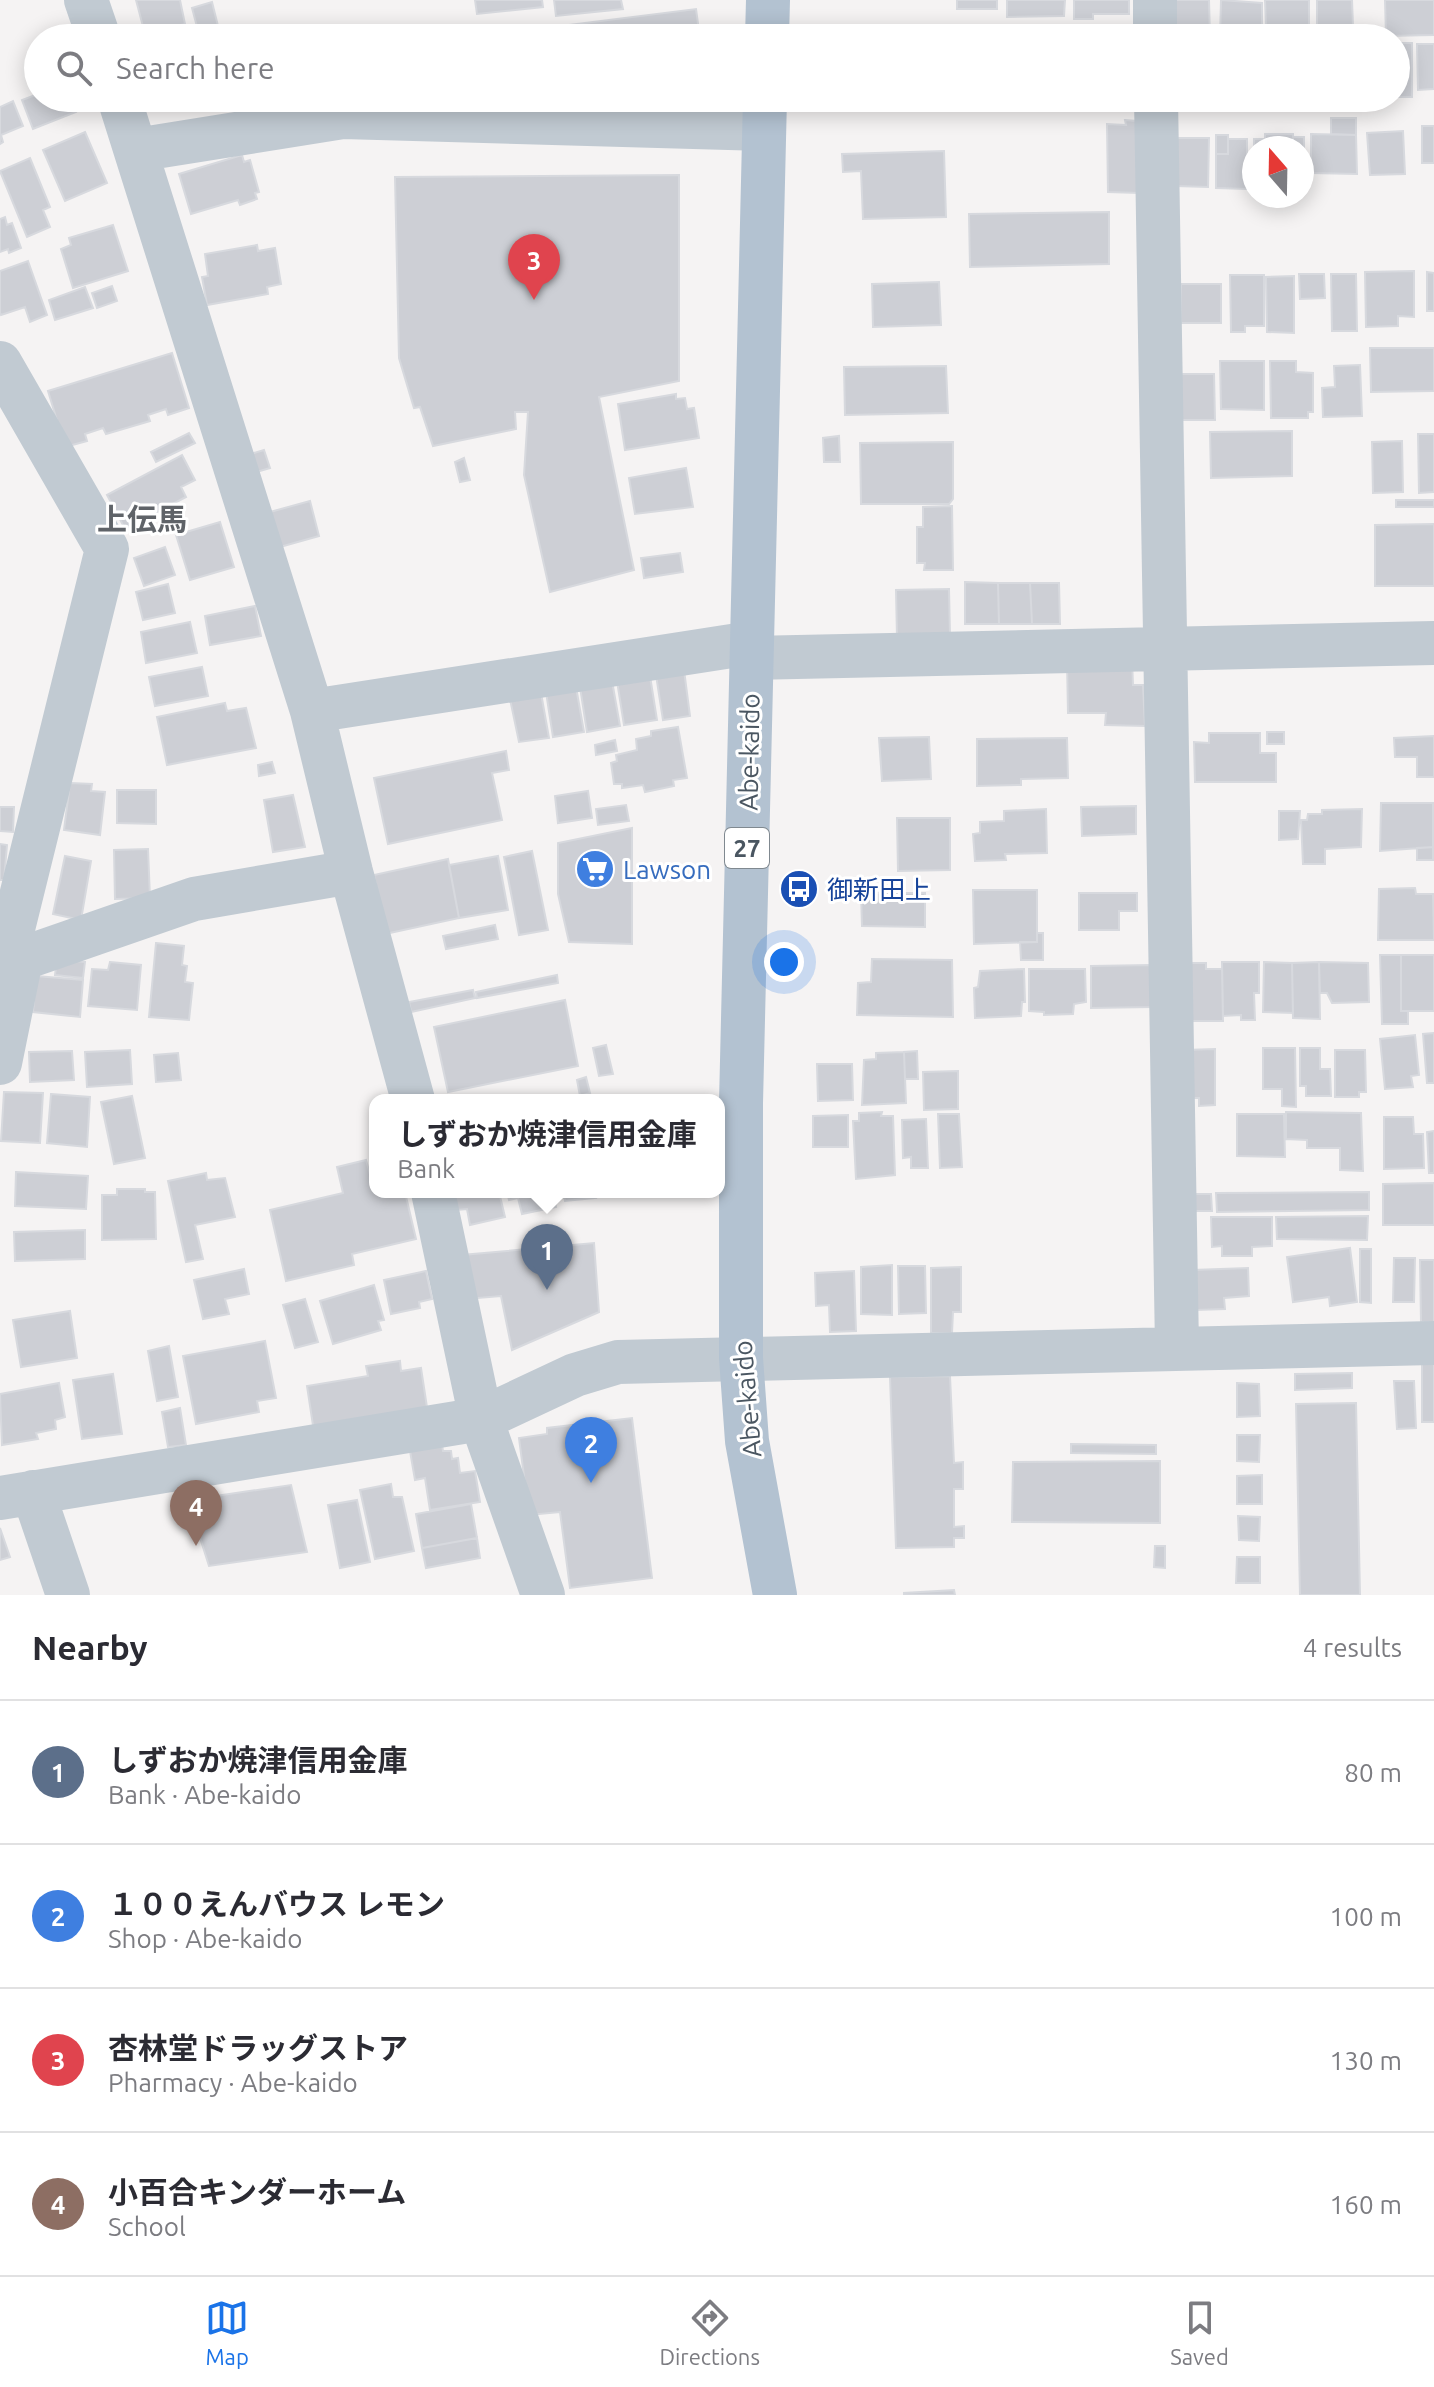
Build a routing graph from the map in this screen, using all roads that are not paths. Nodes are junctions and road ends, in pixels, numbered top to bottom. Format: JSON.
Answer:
{"nodes":[{"id":1,"x":86,"y":0,"type":"edge"},
{"id":2,"x":768,"y":0,"type":"edge"},
{"id":3,"x":1155,"y":0,"type":"edge"},
{"id":4,"x":94,"y":24,"type":"edge"},
{"id":5,"x":767,"y":24,"type":"edge"},
{"id":6,"x":1155,"y":24,"type":"edge"},
{"id":7,"x":124,"y":112,"type":"edge"},
{"id":8,"x":1156,"y":112,"type":"edge"},
{"id":9,"x":765,"y":113,"type":"edge"},
{"id":10,"x":136,"y":150,"type":"junction"},
{"id":11,"x":0,"y":363,"type":"edge"},
{"id":12,"x":1434,"y":643,"type":"edge"},
{"id":13,"x":1165,"y":649,"type":"junction"},
{"id":14,"x":751,"y":651,"type":"junction"},
{"id":15,"x":312,"y":711,"type":"junction"},
{"id":16,"x":351,"y":872,"type":"junction"},
{"id":17,"x":9,"y":960,"type":"edge"},
{"id":18,"x":0,"y":1063,"type":"edge"},
{"id":19,"x":411,"y":1094,"type":"edge"},
{"id":20,"x":434,"y":1198,"type":"edge"},
{"id":21,"x":1434,"y":1343,"type":"edge"},
{"id":22,"x":1177,"y":1348,"type":"junction"},
{"id":23,"x":741,"y":1358,"type":"junction"},
{"id":24,"x":481,"y":1419,"type":"junction"},
{"id":25,"x":17,"y":1495,"type":"edge"},
{"id":26,"x":68,"y":1595,"type":"edge"},
{"id":27,"x":543,"y":1595,"type":"edge"},
{"id":28,"x":775,"y":1595,"type":"edge"}],
"edges":[{"from":1,"to":4,"type":"street"},
{"from":2,"to":5,"type":"main road"},
{"from":3,"to":6,"type":"street"},
{"from":7,"to":10,"type":"street"},
{"from":8,"to":13,"type":"street"},
{"from":9,"to":10,"type":"street"},
{"from":9,"to":14,"type":"main road","name":"Abe-kaido","number":"27"},
{"from":10,"to":15,"type":"street"},
{"from":11,"to":17,"type":"street"},
{"from":12,"to":13,"type":"street"},
{"from":13,"to":14,"type":"street"},
{"from":13,"to":22,"type":"street"},
{"from":14,"to":15,"type":"street"},
{"from":14,"to":23,"type":"main road","name":"Abe-kaido","number":"27"},
{"from":15,"to":16,"type":"street"},
{"from":16,"to":17,"type":"street"},
{"from":16,"to":19,"type":"street"},
{"from":17,"to":18,"type":"street"},
{"from":20,"to":24,"type":"street"},
{"from":21,"to":22,"type":"street"},
{"from":22,"to":23,"type":"street"},
{"from":23,"to":24,"type":"street"},
{"from":23,"to":28,"type":"main road","name":"Abe-kaido","number":"27"},
{"from":24,"to":25,"type":"street"},
{"from":24,"to":27,"type":"street"},
{"from":25,"to":26,"type":"street"}]}
